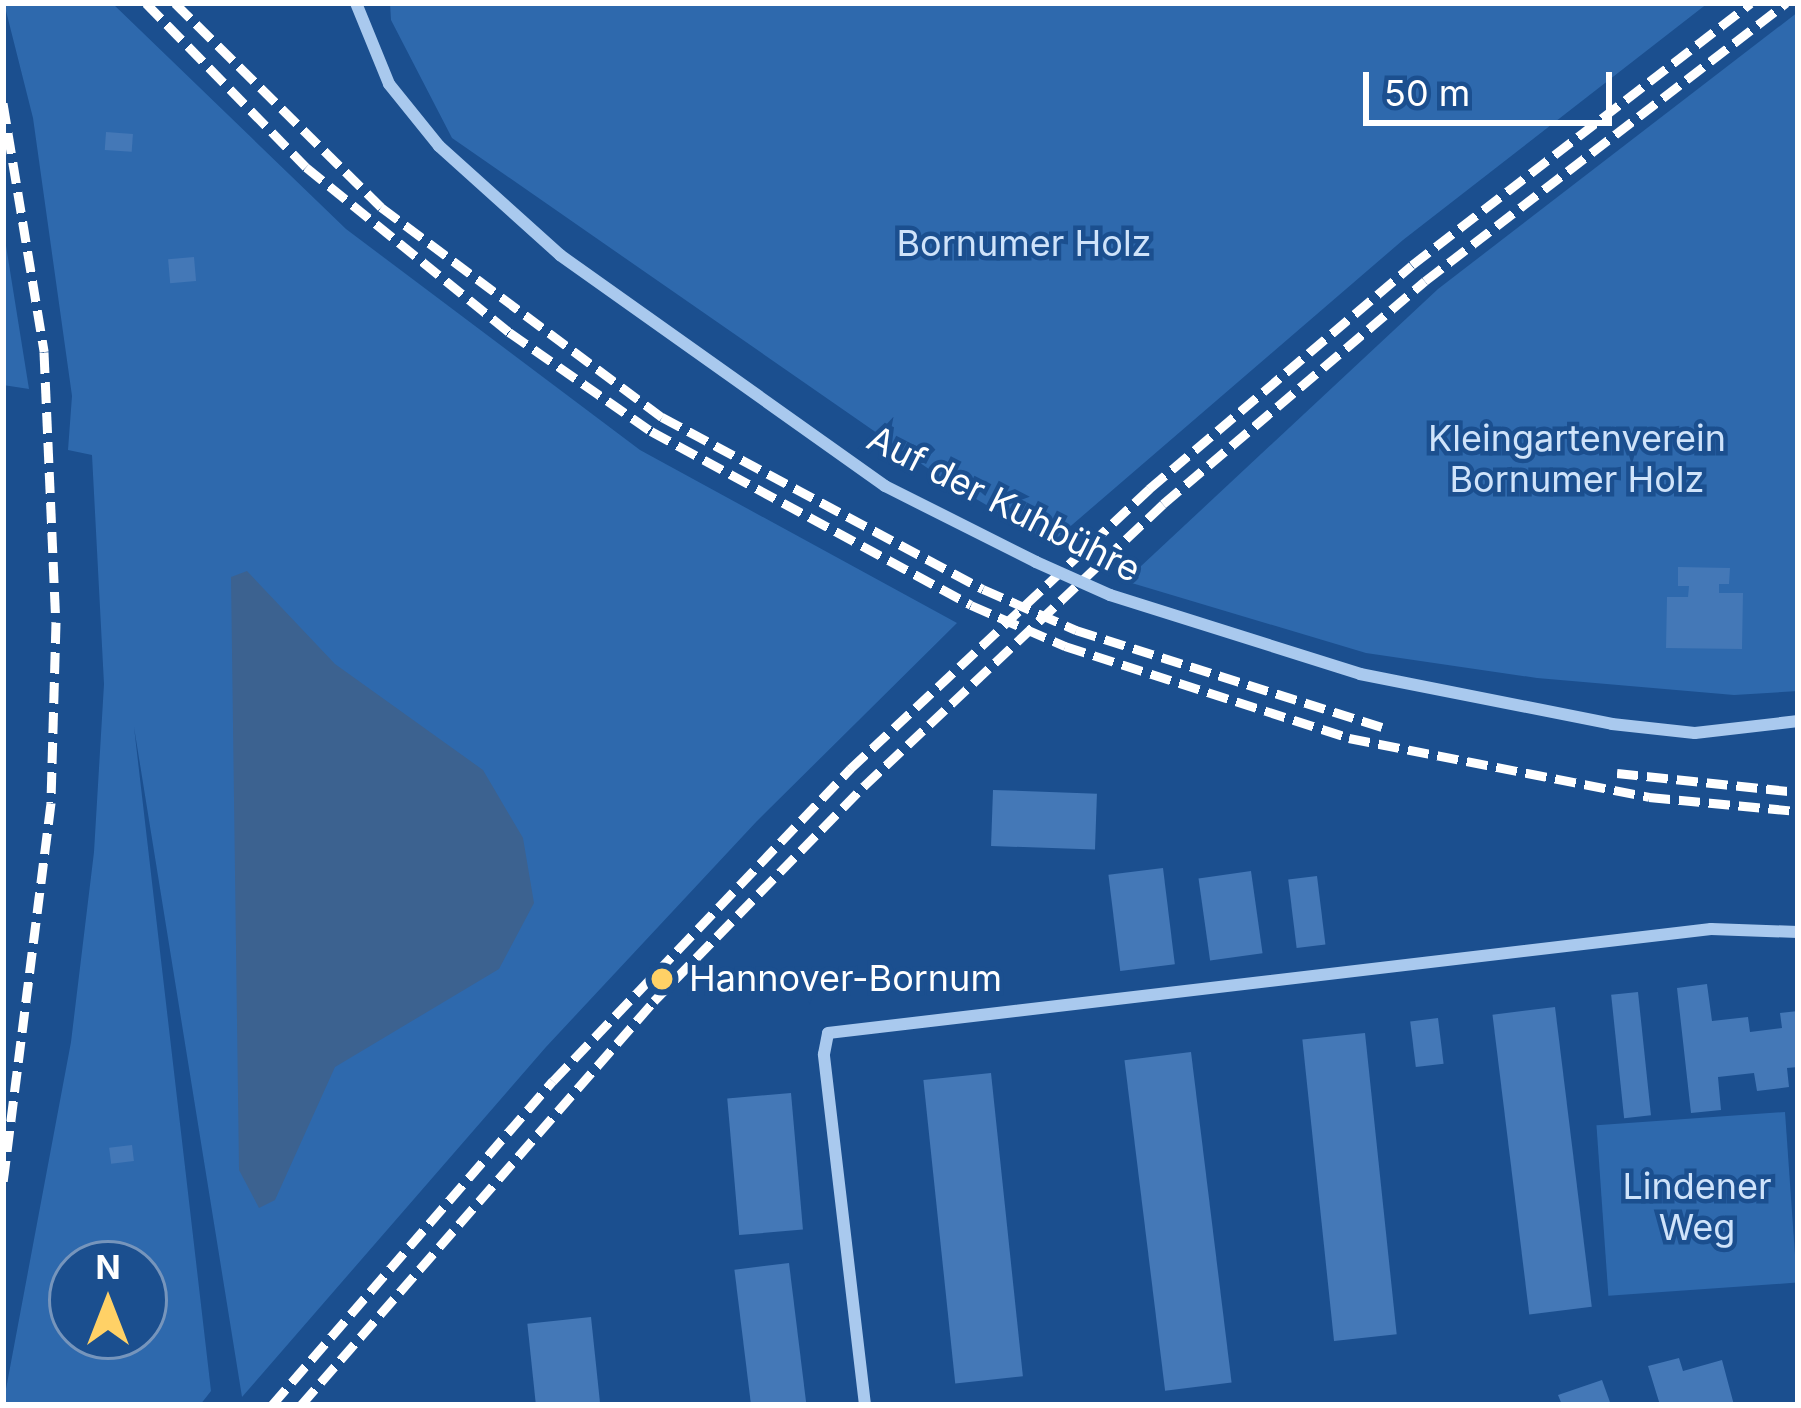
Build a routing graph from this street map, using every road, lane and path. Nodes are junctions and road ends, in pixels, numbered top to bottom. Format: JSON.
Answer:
{"nodes":[{"id":1,"x":356,"y":3,"type":"edge"},
{"id":2,"x":1798,"y":721,"type":"edge"},
{"id":3,"x":1798,"y":932,"type":"edge"},
{"id":4,"x":865,"y":1405,"type":"edge"}],
"edges":[{"from":1,"to":2,"type":"street","name":"Auf der Kuhbühre","bridge":true},
{"from":3,"to":4,"type":"street"}]}
